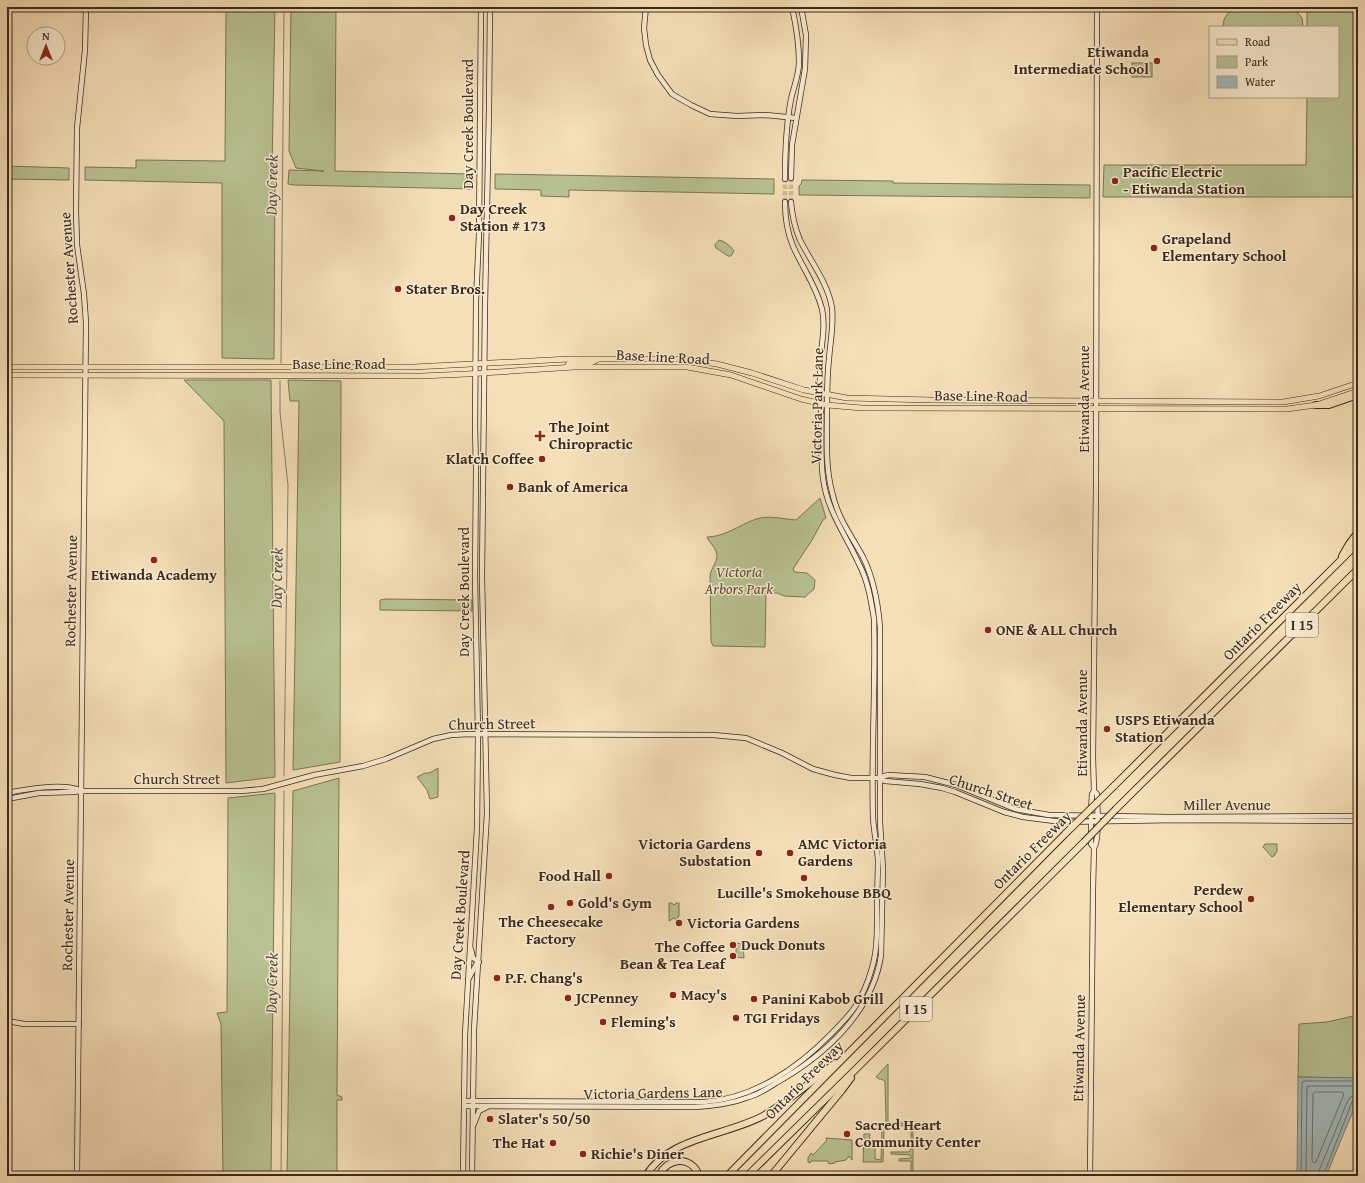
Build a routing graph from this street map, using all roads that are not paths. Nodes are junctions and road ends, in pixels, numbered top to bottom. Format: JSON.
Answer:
{"nodes":[{"id":1,"x":86,"y":7,"type":"edge"},
{"id":2,"x":481,"y":7,"type":"edge"},
{"id":3,"x":490,"y":7,"type":"edge"},
{"id":4,"x":646,"y":7,"type":"edge"},
{"id":5,"x":792,"y":7,"type":"edge"},
{"id":6,"x":801,"y":7,"type":"edge"},
{"id":7,"x":1098,"y":7,"type":"edge"},
{"id":8,"x":789,"y":117,"type":"junction"},
{"id":9,"x":796,"y":118,"type":"junction"},
{"id":10,"x":791,"y":178,"type":"tunnel mouth"},
{"id":11,"x":785,"y":179,"type":"tunnel mouth"},
{"id":12,"x":785,"y":202,"type":"tunnel mouth"},
{"id":13,"x":791,"y":202,"type":"tunnel mouth"},
{"id":14,"x":600,"y":359,"type":"junction"},
{"id":15,"x":484,"y":364,"type":"junction"},
{"id":16,"x":476,"y":365,"type":"junction"},
{"id":17,"x":7,"y":367,"type":"edge"},
{"id":18,"x":85,"y":367,"type":"junction"},
{"id":19,"x":567,"y":367,"type":"junction"},
{"id":20,"x":484,"y":373,"type":"junction"},
{"id":21,"x":476,"y":374,"type":"junction"},
{"id":22,"x":7,"y":375,"type":"edge"},
{"id":23,"x":85,"y":375,"type":"junction"},
{"id":24,"x":1358,"y":382,"type":"edge"},
{"id":25,"x":1358,"y":391,"type":"edge"},
{"id":26,"x":820,"y":394,"type":"junction"},
{"id":27,"x":826,"y":395,"type":"junction"},
{"id":28,"x":1358,"y":395,"type":"edge"},
{"id":29,"x":1096,"y":401,"type":"junction"},
{"id":30,"x":820,"y":403,"type":"junction"},
{"id":31,"x":827,"y":404,"type":"junction"},
{"id":32,"x":1316,"y":405,"type":"junction"},
{"id":33,"x":1096,"y":409,"type":"junction"},
{"id":34,"x":1358,"y":532,"type":"edge"},
{"id":35,"x":1358,"y":543,"type":"edge"},
{"id":36,"x":1338,"y":564,"type":"junction"},
{"id":37,"x":1358,"y":569,"type":"edge"},
{"id":38,"x":478,"y":734,"type":"junction"},
{"id":39,"x":486,"y":735,"type":"junction"},
{"id":40,"x":873,"y":778,"type":"junction"},
{"id":41,"x":879,"y":778,"type":"junction"},
{"id":42,"x":81,"y":790,"type":"junction"},
{"id":43,"x":1094,"y":791,"type":"junction"},
{"id":44,"x":7,"y":793,"type":"edge"},
{"id":45,"x":7,"y":799,"type":"edge"},
{"id":46,"x":1091,"y":816,"type":"junction"},
{"id":47,"x":1097,"y":816,"type":"junction"},
{"id":48,"x":1358,"y":816,"type":"edge"},
{"id":49,"x":1358,"y":821,"type":"edge"},
{"id":50,"x":1091,"y":822,"type":"junction"},
{"id":51,"x":1097,"y":822,"type":"junction"},
{"id":52,"x":1094,"y":848,"type":"junction"},
{"id":53,"x":470,"y":944,"type":"junction"},
{"id":54,"x":478,"y":962,"type":"junction"},
{"id":55,"x":872,"y":968,"type":"junction"},
{"id":56,"x":468,"y":983,"type":"junction"},
{"id":57,"x":866,"y":998,"type":"junction"},
{"id":58,"x":7,"y":1021,"type":"edge"},
{"id":59,"x":79,"y":1024,"type":"junction"},
{"id":60,"x":852,"y":1050,"type":"junction"},
{"id":61,"x":858,"y":1067,"type":"junction"},
{"id":62,"x":473,"y":1100,"type":"junction"},
{"id":63,"x":464,"y":1101,"type":"junction"},
{"id":64,"x":464,"y":1106,"type":"junction"},
{"id":65,"x":473,"y":1106,"type":"junction"},
{"id":66,"x":488,"y":1106,"type":"junction"},
{"id":67,"x":473,"y":1128,"type":"junction"},
{"id":68,"x":748,"y":1175,"type":"edge"},
{"id":69,"x":77,"y":1176,"type":"edge"},
{"id":70,"x":463,"y":1176,"type":"edge"},
{"id":71,"x":472,"y":1176,"type":"edge"},
{"id":72,"x":646,"y":1176,"type":"edge"},
{"id":73,"x":659,"y":1176,"type":"edge"},
{"id":74,"x":699,"y":1176,"type":"edge"},
{"id":75,"x":727,"y":1176,"type":"edge"},
{"id":76,"x":771,"y":1176,"type":"edge"},
{"id":77,"x":1090,"y":1176,"type":"edge"}],
"edges":[{"from":1,"to":18,"type":"main road","name":"Rochester Avenue"},
{"from":2,"to":16,"type":"main road","name":"Day Creek Boulevard"},
{"from":3,"to":15,"type":"main road","name":"Day Creek Boulevard"},
{"from":4,"to":8,"type":"main road"},
{"from":5,"to":8,"type":"main road"},
{"from":6,"to":9,"type":"main road"},
{"from":7,"to":29,"type":"main road","name":"Etiwanda Avenue"},
{"from":8,"to":9,"type":"main road"},
{"from":8,"to":11,"type":"main road"},
{"from":9,"to":10,"type":"main road"},
{"from":12,"to":26,"type":"main road","name":"Victoria Park Lane"},
{"from":13,"to":27,"type":"main road","name":"Victoria Park Lane"},
{"from":14,"to":15,"type":"main road","name":"Base Line Road"},
{"from":14,"to":19,"type":"main road"},
{"from":14,"to":26,"type":"main road","name":"Base Line Road"},
{"from":15,"to":16,"type":"main road","name":"Base Line Road"},
{"from":15,"to":20,"type":"main road","name":"Day Creek Boulevard"},
{"from":16,"to":18,"type":"main road","name":"Base Line Road"},
{"from":16,"to":21,"type":"main road","name":"Day Creek Boulevard"},
{"from":17,"to":18,"type":"main road","name":"Base Line Road"},
{"from":18,"to":23,"type":"main road","name":"Rochester Avenue"},
{"from":19,"to":20,"type":"main road","name":"Base Line Road"},
{"from":19,"to":30,"type":"main road","name":"Base Line Road"},
{"from":20,"to":21,"type":"main road","name":"Base Line Road"},
{"from":20,"to":39,"type":"main road","name":"Day Creek Boulevard"},
{"from":21,"to":23,"type":"main road","name":"Base Line Road"},
{"from":21,"to":38,"type":"main road","name":"Day Creek Boulevard"},
{"from":22,"to":23,"type":"main road","name":"Base Line Road"},
{"from":23,"to":42,"type":"main road","name":"Rochester Avenue"},
{"from":24,"to":29,"type":"main road","name":"Base Line Road"},
{"from":25,"to":32,"type":"main road","name":"Base Line Road"},
{"from":26,"to":27,"type":"main road","name":"Base Line Road"},
{"from":26,"to":30,"type":"main road","name":"Victoria Park Lane"},
{"from":27,"to":29,"type":"main road","name":"Base Line Road"},
{"from":27,"to":31,"type":"main road","name":"Victoria Park Lane"},
{"from":28,"to":32,"type":"highway"},
{"from":29,"to":33,"type":"main road","name":"Etiwanda Avenue"},
{"from":30,"to":31,"type":"main road","name":"Base Line Road"},
{"from":30,"to":40,"type":"main road","name":"Victoria Park Lane"},
{"from":31,"to":33,"type":"main road","name":"Base Line Road"},
{"from":31,"to":41,"type":"main road","name":"Victoria Park Lane"},
{"from":32,"to":33,"type":"main road","name":"Base Line Road"},
{"from":33,"to":43,"type":"main road","name":"Etiwanda Avenue"},
{"from":34,"to":36,"type":"highway"},
{"from":35,"to":36,"type":"highway","name":"Ontario Freeway","number":"I 15"},
{"from":36,"to":60,"type":"highway","name":"Ontario Freeway","number":"I 15","bridge":true},
{"from":37,"to":61,"type":"highway","name":"Ontario Freeway","number":"I 15","bridge":true},
{"from":38,"to":39,"type":"main road","name":"Church Street"},
{"from":38,"to":42,"type":"main road","name":"Church Street"},
{"from":38,"to":53,"type":"main road","name":"Day Creek Boulevard"},
{"from":39,"to":40,"type":"main road","name":"Church Street"},
{"from":39,"to":54,"type":"main road","name":"Day Creek Boulevard"},
{"from":40,"to":41,"type":"main road","name":"Church Street"},
{"from":40,"to":55,"type":"main road","name":"Victoria Gardens Lane"},
{"from":41,"to":46,"type":"main road","name":"Church Street"},
{"from":41,"to":50,"type":"main road","name":"Church Street"},
{"from":41,"to":57,"type":"main road","name":"Victoria Gardens Lane"},
{"from":42,"to":44,"type":"main road","name":"Church Street"},
{"from":42,"to":45,"type":"main road","name":"Church Street"},
{"from":42,"to":59,"type":"main road","name":"Rochester Avenue"},
{"from":43,"to":46,"type":"main road","name":"Etiwanda Avenue"},
{"from":43,"to":47,"type":"main road","name":"Etiwanda Avenue"},
{"from":46,"to":47,"type":"main road","name":"Church Street"},
{"from":46,"to":50,"type":"main road","name":"Etiwanda Avenue"},
{"from":47,"to":48,"type":"main road","name":"Miller Avenue"},
{"from":47,"to":51,"type":"main road","name":"Etiwanda Avenue"},
{"from":49,"to":51,"type":"main road","name":"Miller Avenue"},
{"from":50,"to":51,"type":"main road","name":"Church Street"},
{"from":50,"to":52,"type":"main road","name":"Etiwanda Avenue"},
{"from":51,"to":52,"type":"main road","name":"Etiwanda Avenue"},
{"from":52,"to":77,"type":"main road","name":"Etiwanda Avenue"},
{"from":53,"to":54,"type":"main road"},
{"from":53,"to":56,"type":"main road","name":"Day Creek Boulevard"},
{"from":54,"to":56,"type":"main road"},
{"from":54,"to":62,"type":"main road","name":"Day Creek Boulevard"},
{"from":55,"to":57,"type":"main road"},
{"from":55,"to":62,"type":"main road","name":"Victoria Gardens Lane"},
{"from":56,"to":63,"type":"main road","name":"Day Creek Boulevard"},
{"from":57,"to":66,"type":"main road","name":"Victoria Gardens Lane"},
{"from":58,"to":59,"type":"main road"},
{"from":59,"to":69,"type":"main road","name":"Rochester Avenue"},
{"from":60,"to":72,"type":"highway"},
{"from":60,"to":75,"type":"highway","name":"Ontario Freeway","number":"I 15"},
{"from":61,"to":68,"type":"highway","name":"Ontario Freeway","number":"I 15"},
{"from":61,"to":76,"type":"highway"},
{"from":62,"to":63,"type":"main road","name":"Victoria Gardens Lane"},
{"from":62,"to":65,"type":"main road","name":"Day Creek Boulevard"},
{"from":63,"to":64,"type":"main road","name":"Day Creek Boulevard"},
{"from":64,"to":65,"type":"main road","name":"Victoria Gardens Lane"},
{"from":64,"to":70,"type":"main road","name":"Day Creek Boulevard"},
{"from":65,"to":66,"type":"main road","name":"Victoria Gardens Lane"},
{"from":65,"to":67,"type":"main road","name":"Day Creek Boulevard"},
{"from":66,"to":67,"type":"main road"},
{"from":67,"to":71,"type":"main road","name":"Day Creek Boulevard"},
{"from":73,"to":74,"type":"highway"}]}
